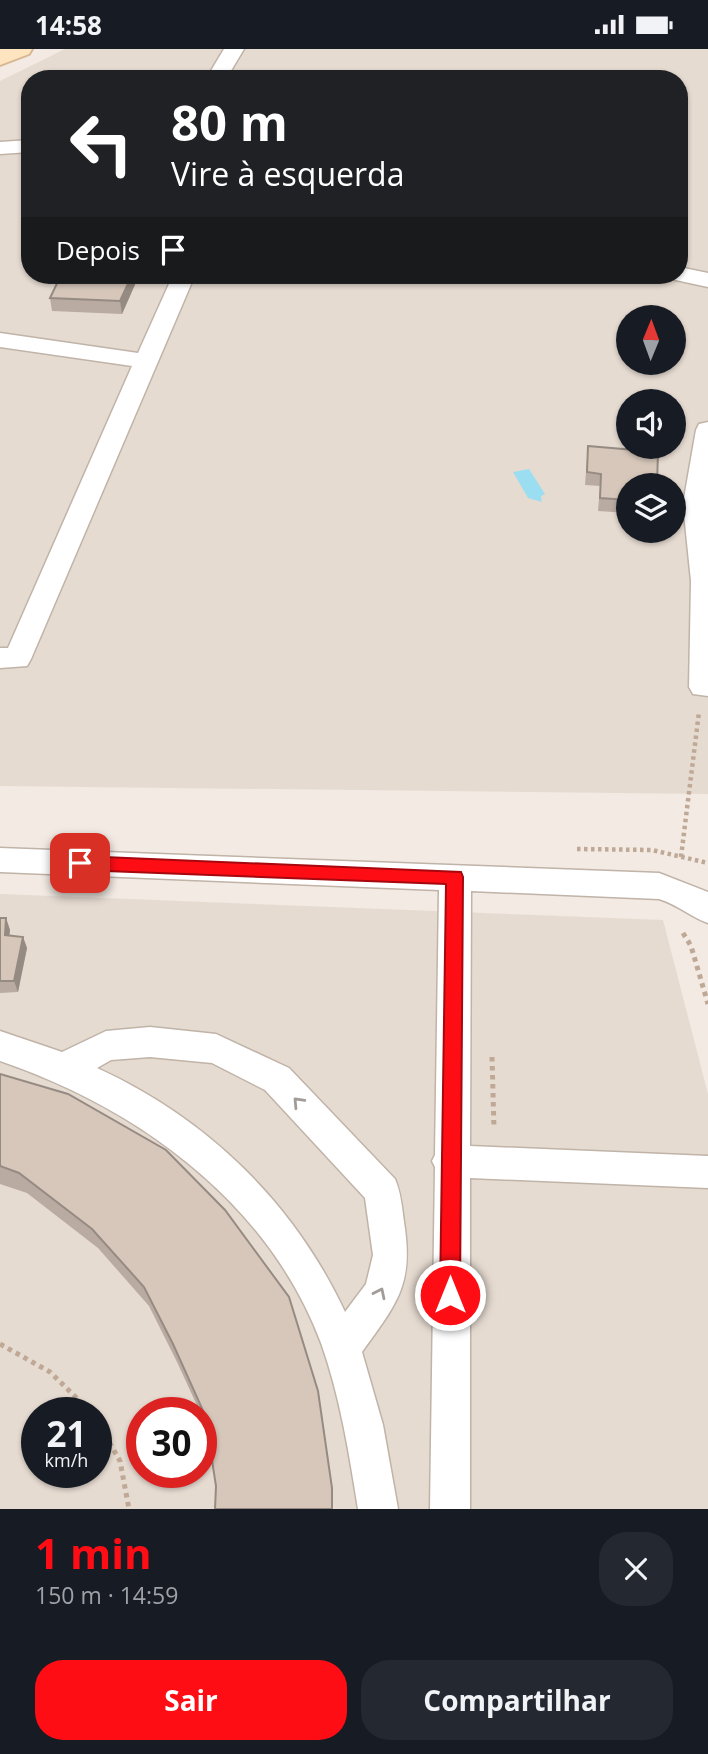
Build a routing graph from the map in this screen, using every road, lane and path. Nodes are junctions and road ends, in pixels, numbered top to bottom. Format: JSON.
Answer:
{"nodes":[{"id":1,"x":20,"y":49,"type":"edge"},
{"id":2,"x":234,"y":49,"type":"edge"},
{"id":3,"x":0,"y":58,"type":"edge"},
{"id":4,"x":221,"y":70,"type":"edge"},
{"id":5,"x":21,"y":147,"type":"edge"},
{"id":6,"x":0,"y":148,"type":"edge"},
{"id":7,"x":688,"y":276,"type":"edge"},
{"id":8,"x":708,"y":280,"type":"edge"},
{"id":9,"x":180,"y":284,"type":"edge"},
{"id":10,"x":0,"y":340,"type":"edge"},
{"id":11,"x":145,"y":361,"type":"junction"},
{"id":12,"x":708,"y":431,"type":"edge"},
{"id":13,"x":0,"y":658,"type":"edge"},
{"id":14,"x":703,"y":687,"type":"joint"},
{"id":15,"x":681,"y":857,"type":"dead end"},
{"id":16,"x":0,"y":860,"type":"edge"},
{"id":17,"x":455,"y":877,"type":"junction"},
{"id":18,"x":708,"y":910,"type":"edge"},
{"id":19,"x":678,"y":925,"type":"dead end"},
{"id":20,"x":708,"y":1004,"type":"edge"},
{"id":21,"x":0,"y":1046,"type":"edge"},
{"id":22,"x":491,"y":1049,"type":"dead end"},
{"id":23,"x":65,"y":1068,"type":"junction"},
{"id":24,"x":450,"y":1161,"type":"junction"},
{"id":25,"x":492,"y":1163,"type":"junction"},
{"id":26,"x":708,"y":1172,"type":"edge"},
{"id":27,"x":0,"y":1344,"type":"edge"},
{"id":28,"x":341,"y":1349,"type":"junction"},
{"id":29,"x":78,"y":1397,"type":"edge"},
{"id":30,"x":112,"y":1447,"type":"edge"},
{"id":31,"x":129,"y":1509,"type":"edge"},
{"id":32,"x":378,"y":1509,"type":"edge"},
{"id":33,"x":450,"y":1509,"type":"edge"}],
"edges":[{"from":1,"to":3,"type":"main road"},
{"from":2,"to":4,"type":"street"},
{"from":5,"to":6,"type":"street"},
{"from":7,"to":8,"type":"street"},
{"from":9,"to":11,"type":"street"},
{"from":10,"to":11,"type":"street"},
{"from":11,"to":13,"type":"street"},
{"from":12,"to":14,"type":"street"},
{"from":14,"to":15,"type":"path"},
{"from":16,"to":17,"type":"street"},
{"from":17,"to":18,"type":"street"},
{"from":17,"to":24,"type":"street"},
{"from":19,"to":20,"type":"path"},
{"from":21,"to":23,"type":"street"},
{"from":22,"to":25,"type":"path"},
{"from":23,"to":28,"type":"street"},
{"from":28,"to":23,"type":"street","one_way":true},
{"from":24,"to":25,"type":"street"},
{"from":24,"to":33,"type":"street"},
{"from":25,"to":26,"type":"street"},
{"from":27,"to":29,"type":"path"},
{"from":28,"to":32,"type":"street"},
{"from":30,"to":31,"type":"path"}]}
